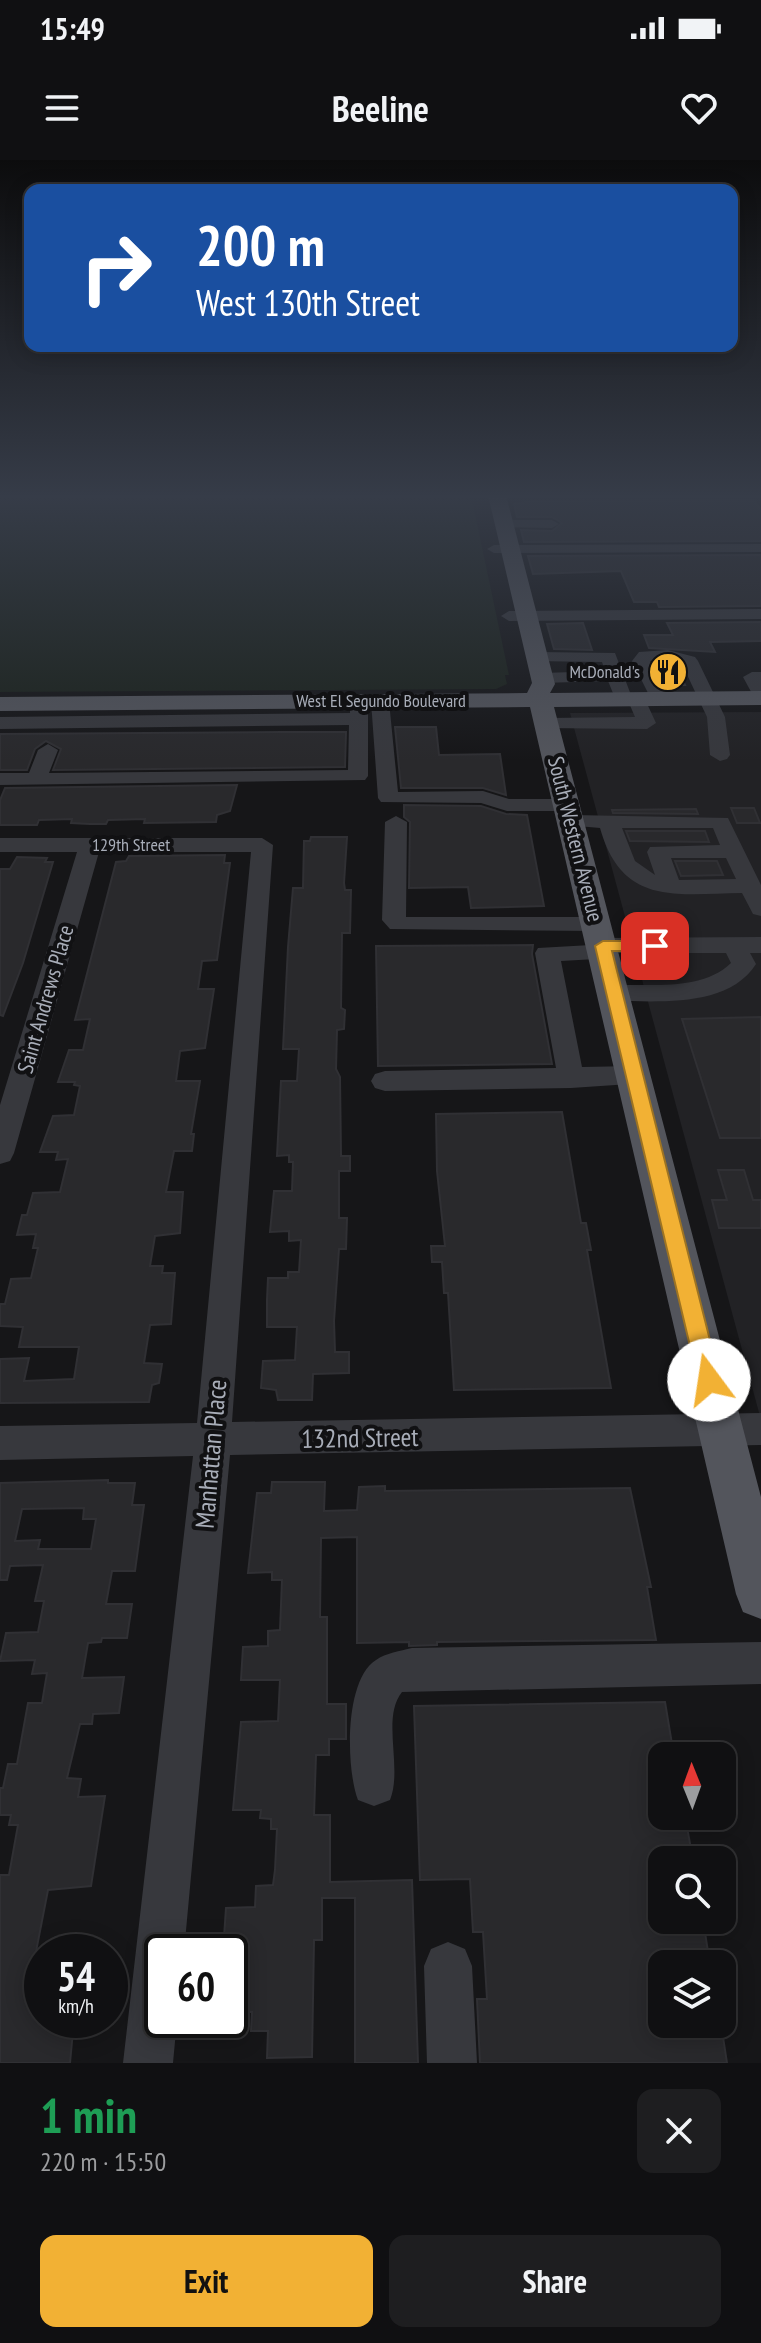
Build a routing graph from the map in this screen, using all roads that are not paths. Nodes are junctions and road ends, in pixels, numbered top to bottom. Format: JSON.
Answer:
{"nodes":[{"id":1,"x":512,"y":584,"type":"edge"},
{"id":2,"x":761,"y":614,"type":"edge"},
{"id":3,"x":655,"y":615,"type":"junction"},
{"id":4,"x":518,"y":616,"type":"junction"},
{"id":5,"x":663,"y":633,"type":"dead end"},
{"id":6,"x":573,"y":657,"type":"junction"},
{"id":7,"x":615,"y":676,"type":"junction"},
{"id":8,"x":761,"y":677,"type":"edge"},
{"id":9,"x":581,"y":688,"type":"junction"},
{"id":10,"x":541,"y":690,"type":"junction"},
{"id":11,"x":761,"y":696,"type":"edge"},
{"id":12,"x":707,"y":698,"type":"junction"},
{"id":13,"x":640,"y":699,"type":"junction"},
{"id":14,"x":0,"y":704,"type":"edge"},
{"id":15,"x":366,"y":707,"type":"junction"},
{"id":16,"x":0,"y":723,"type":"edge"},
{"id":17,"x":48,"y":750,"type":"dead end"},
{"id":18,"x":720,"y":755,"type":"dead end"},
{"id":19,"x":0,"y":779,"type":"edge"},
{"id":20,"x":37,"y":779,"type":"junction"},
{"id":21,"x":571,"y":813,"type":"junction"},
{"id":22,"x":609,"y":821,"type":"junction"},
{"id":23,"x":396,"y":822,"type":"dead end"},
{"id":24,"x":0,"y":845,"type":"edge"},
{"id":25,"x":262,"y":845,"type":"joint"},
{"id":26,"x":90,"y":846,"type":"junction"},
{"id":27,"x":616,"y":847,"type":"junction"},
{"id":28,"x":734,"y":851,"type":"junction"},
{"id":29,"x":658,"y":852,"type":"junction"},
{"id":30,"x":750,"y":886,"type":"junction"},
{"id":31,"x":670,"y":887,"type":"junction"},
{"id":32,"x":761,"y":909,"type":"edge"},
{"id":33,"x":602,"y":941,"type":"junction"},
{"id":34,"x":734,"y":945,"type":"junction"},
{"id":35,"x":761,"y":945,"type":"edge"},
{"id":36,"x":614,"y":993,"type":"junction"},
{"id":37,"x":635,"y":1076,"type":"junction"},
{"id":38,"x":571,"y":1078,"type":"junction"},
{"id":39,"x":385,"y":1081,"type":"dead end"},
{"id":40,"x":0,"y":1153,"type":"edge"},
{"id":41,"x":741,"y":1429,"type":"edge"},
{"id":42,"x":213,"y":1441,"type":"junction"},
{"id":43,"x":0,"y":1443,"type":"edge"},
{"id":44,"x":761,"y":1594,"type":"edge"},
{"id":45,"x":761,"y":1663,"type":"edge"},
{"id":46,"x":374,"y":1784,"type":"dead end"},
{"id":47,"x":448,"y":1966,"type":"dead end"},
{"id":48,"x":148,"y":2063,"type":"edge"},
{"id":49,"x":452,"y":2063,"type":"edge"}],
"edges":[{"from":1,"to":4,"type":"main road","name":"South Western Avenue"},
{"from":2,"to":3,"type":"street"},
{"from":3,"to":4,"type":"street"},
{"from":3,"to":5,"type":"street"},
{"from":4,"to":10,"type":"main road","name":"South Western Avenue"},
{"from":4,"to":10,"type":"main road","name":"South Western Avenue"},
{"from":6,"to":7,"type":"street"},
{"from":6,"to":9,"type":"street"},
{"from":6,"to":10,"type":"street"},
{"from":7,"to":9,"type":"street"},
{"from":7,"to":13,"type":"street"},
{"from":8,"to":11,"type":"street"},
{"from":9,"to":10,"type":"main road","name":"West El Segundo Boulevard"},
{"from":9,"to":13,"type":"main road","name":"West El Segundo Boulevard"},
{"from":10,"to":13,"type":"street"},
{"from":10,"to":15,"type":"main road","name":"West El Segundo Boulevard"},
{"from":10,"to":21,"type":"main road","name":"South Western Avenue"},
{"from":11,"to":12,"type":"main road","name":"West El Segundo Boulevard"},
{"from":12,"to":13,"type":"main road","name":"West El Segundo Boulevard"},
{"from":12,"to":13,"type":"street"},
{"from":12,"to":18,"type":"street"},
{"from":14,"to":15,"type":"main road","name":"West El Segundo Boulevard"},
{"from":15,"to":16,"type":"street"},
{"from":15,"to":20,"type":"street"},
{"from":15,"to":21,"type":"street"},
{"from":17,"to":20,"type":"street"},
{"from":19,"to":20,"type":"street"},
{"from":21,"to":22,"type":"street"},
{"from":21,"to":33,"type":"main road","name":"South Western Avenue"},
{"from":22,"to":27,"type":"street"},
{"from":22,"to":28,"type":"street"},
{"from":23,"to":33,"type":"street"},
{"from":24,"to":26,"type":"street","name":"129th Street"},
{"from":25,"to":26,"type":"street","name":"129th Street"},
{"from":25,"to":42,"type":"street","name":"Manhattan Place"},
{"from":26,"to":40,"type":"street","name":"Saint Andrews Place"},
{"from":27,"to":29,"type":"street"},
{"from":27,"to":31,"type":"street"},
{"from":28,"to":29,"type":"street"},
{"from":28,"to":30,"type":"street"},
{"from":29,"to":31,"type":"street"},
{"from":30,"to":31,"type":"street"},
{"from":30,"to":32,"type":"street"},
{"from":33,"to":34,"type":"street"},
{"from":33,"to":36,"type":"main road","name":"South Western Avenue"},
{"from":33,"to":38,"type":"street"},
{"from":34,"to":35,"type":"street"},
{"from":34,"to":36,"type":"street"},
{"from":36,"to":37,"type":"main road","name":"South Western Avenue"},
{"from":37,"to":38,"type":"street"},
{"from":37,"to":41,"type":"main road","name":"South Western Avenue"},
{"from":38,"to":39,"type":"street"},
{"from":41,"to":42,"type":"street","name":"132nd Street"},
{"from":41,"to":44,"type":"main road","name":"South Western Avenue"},
{"from":42,"to":43,"type":"street","name":"132nd Street"},
{"from":42,"to":48,"type":"street","name":"Manhattan Place"},
{"from":45,"to":46,"type":"street"},
{"from":47,"to":49,"type":"street"}]}
